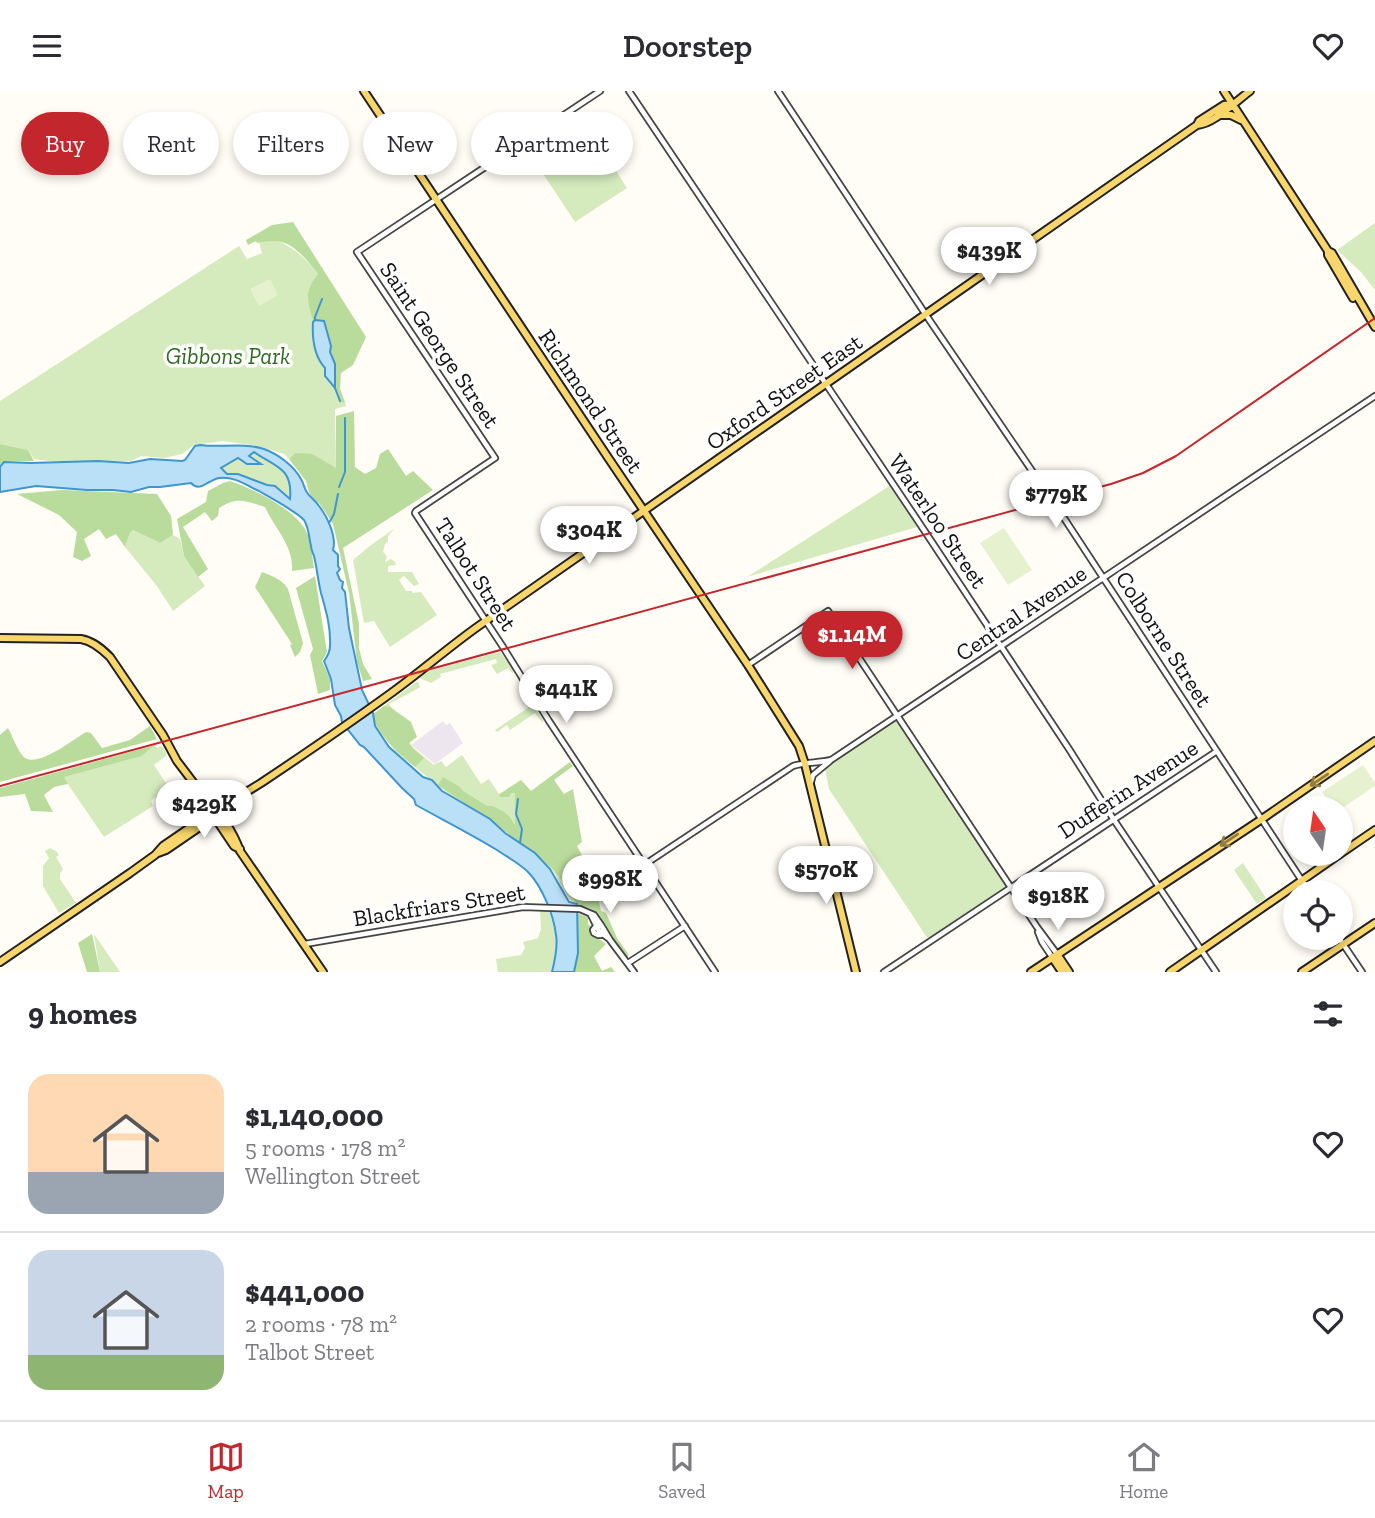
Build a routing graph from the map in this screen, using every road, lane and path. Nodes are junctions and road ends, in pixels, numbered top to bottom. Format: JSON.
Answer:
{"nodes":[{"id":1,"x":364,"y":91,"type":"edge"},
{"id":2,"x":600,"y":91,"type":"edge"},
{"id":3,"x":629,"y":91,"type":"edge"},
{"id":4,"x":778,"y":91,"type":"edge"},
{"id":5,"x":1224,"y":91,"type":"edge"},
{"id":6,"x":1251,"y":91,"type":"edge"},
{"id":7,"x":1232,"y":104,"type":"junction"},
{"id":8,"x":1217,"y":116,"type":"junction"},
{"id":9,"x":1243,"y":120,"type":"junction"},
{"id":10,"x":1197,"y":125,"type":"junction"},
{"id":11,"x":436,"y":200,"type":"junction"},
{"id":12,"x":1328,"y":251,"type":"junction"},
{"id":13,"x":926,"y":314,"type":"junction"},
{"id":14,"x":1375,"y":327,"type":"edge"},
{"id":15,"x":1375,"y":334,"type":"edge"},
{"id":16,"x":826,"y":384,"type":"junction"},
{"id":17,"x":1375,"y":397,"type":"edge"},
{"id":18,"x":416,"y":511,"type":"joint"},
{"id":19,"x":644,"y":511,"type":"junction"},
{"id":20,"x":1103,"y":579,"type":"junction"},
{"id":21,"x":485,"y":621,"type":"junction"},
{"id":22,"x":0,"y":638,"type":"edge"},
{"id":23,"x":1000,"y":646,"type":"junction"},
{"id":24,"x":748,"y":665,"type":"junction"},
{"id":25,"x":898,"y":716,"type":"junction"},
{"id":26,"x":1375,"y":741,"type":"edge"},
{"id":27,"x":1217,"y":751,"type":"junction"},
{"id":28,"x":831,"y":760,"type":"junction"},
{"id":29,"x":805,"y":764,"type":"junction"},
{"id":30,"x":810,"y":784,"type":"junction"},
{"id":31,"x":215,"y":813,"type":"junction"},
{"id":32,"x":1262,"y":819,"type":"junction"},
{"id":33,"x":1114,"y":820,"type":"junction"},
{"id":34,"x":1375,"y":830,"type":"edge"},
{"id":35,"x":1353,"y":845,"type":"edge"},
{"id":36,"x":644,"y":865,"type":"junction"},
{"id":37,"x":1322,"y":866,"type":"edge"},
{"id":38,"x":1302,"y":880,"type":"joint"},
{"id":39,"x":1012,"y":887,"type":"junction"},
{"id":40,"x":1159,"y":887,"type":"junction"},
{"id":41,"x":1283,"y":893,"type":"edge"},
{"id":42,"x":1375,"y":923,"type":"edge"},
{"id":43,"x":598,"y":925,"type":"junction"},
{"id":44,"x":685,"y":926,"type":"junction"},
{"id":45,"x":1353,"y":935,"type":"edge"},
{"id":46,"x":610,"y":940,"type":"junction"},
{"id":47,"x":304,"y":944,"type":"junction"},
{"id":48,"x":1201,"y":950,"type":"junction"},
{"id":49,"x":1330,"y":950,"type":"edge"},
{"id":50,"x":1347,"y":950,"type":"edge"},
{"id":51,"x":1055,"y":956,"type":"junction"},
{"id":52,"x":0,"y":962,"type":"edge"},
{"id":53,"x":628,"y":963,"type":"junction"},
{"id":54,"x":856,"y":968,"type":"edge"},
{"id":55,"x":323,"y":972,"type":"edge"},
{"id":56,"x":634,"y":972,"type":"edge"},
{"id":57,"x":715,"y":972,"type":"edge"},
{"id":58,"x":848,"y":972,"type":"edge"},
{"id":59,"x":884,"y":972,"type":"edge"},
{"id":60,"x":1031,"y":972,"type":"edge"},
{"id":61,"x":1062,"y":972,"type":"edge"},
{"id":62,"x":1069,"y":972,"type":"edge"},
{"id":63,"x":1170,"y":972,"type":"edge"},
{"id":64,"x":1216,"y":972,"type":"edge"},
{"id":65,"x":1302,"y":972,"type":"edge"},
{"id":66,"x":1362,"y":972,"type":"edge"}],
"edges":[{"from":1,"to":11,"type":"main road","name":"Richmond Street"},
{"from":2,"to":11,"type":"street"},
{"from":3,"to":16,"type":"street","name":"Waterloo Street"},
{"from":4,"to":13,"type":"street","name":"Colborne Street"},
{"from":5,"to":7,"type":"main road"},
{"from":6,"to":7,"type":"main road","name":"Oxford Street East"},
{"from":7,"to":8,"type":"main road","name":"Oxford Street East"},
{"from":7,"to":9,"type":"main road"},
{"from":7,"to":10,"type":"main road","name":"Oxford Street East"},
{"from":8,"to":9,"type":"main road"},
{"from":8,"to":10,"type":"main road","name":"Oxford Street East"},
{"from":9,"to":12,"type":"main road"},
{"from":10,"to":13,"type":"main road","name":"Oxford Street East"},
{"from":11,"to":18,"type":"street","name":"Saint George Street"},
{"from":11,"to":19,"type":"main road","name":"Richmond Street"},
{"from":12,"to":14,"type":"main road"},
{"from":12,"to":15,"type":"main road"},
{"from":13,"to":16,"type":"main road","name":"Oxford Street East"},
{"from":13,"to":20,"type":"street","name":"Colborne Street"},
{"from":16,"to":19,"type":"main road","name":"Oxford Street East"},
{"from":16,"to":23,"type":"street","name":"Waterloo Street"},
{"from":17,"to":20,"type":"street","name":"Central Avenue"},
{"from":18,"to":21,"type":"street","name":"Talbot Street"},
{"from":19,"to":21,"type":"main road","name":"Oxford Street East"},
{"from":19,"to":24,"type":"main road","name":"Richmond Street"},
{"from":20,"to":23,"type":"street","name":"Central Avenue"},
{"from":20,"to":27,"type":"street","name":"Colborne Street"},
{"from":21,"to":31,"type":"main road","name":"Oxford Street East"},
{"from":21,"to":36,"type":"street","name":"Talbot Street"},
{"from":22,"to":31,"type":"main road"},
{"from":23,"to":25,"type":"street","name":"Central Avenue"},
{"from":23,"to":33,"type":"street","name":"Waterloo Street"},
{"from":24,"to":25,"type":"street"},
{"from":24,"to":29,"type":"main road","name":"Richmond Street"},
{"from":25,"to":28,"type":"street","name":"Central Avenue"},
{"from":25,"to":39,"type":"street"},
{"from":26,"to":32,"type":"main road","one_way":true},
{"from":27,"to":32,"type":"street","name":"Colborne Street"},
{"from":27,"to":33,"type":"street","name":"Dufferin Avenue"},
{"from":28,"to":29,"type":"street","name":"Central Avenue"},
{"from":28,"to":30,"type":"street"},
{"from":29,"to":30,"type":"main road","name":"Richmond Street"},
{"from":29,"to":36,"type":"street","name":"Central Avenue"},
{"from":30,"to":54,"type":"main road","name":"Richmond Street"},
{"from":31,"to":47,"type":"main road"},
{"from":31,"to":52,"type":"main road","name":"Oxford Street East"},
{"from":32,"to":38,"type":"street","name":"Colborne Street"},
{"from":32,"to":40,"type":"main road","one_way":true},
{"from":33,"to":39,"type":"street","name":"Dufferin Avenue"},
{"from":33,"to":40,"type":"street","name":"Waterloo Street"},
{"from":34,"to":35,"type":"main road"},
{"from":36,"to":44,"type":"street","name":"Talbot Street"},
{"from":37,"to":38,"type":"main road"},
{"from":39,"to":51,"type":"street"},
{"from":39,"to":59,"type":"street","name":"Dufferin Avenue"},
{"from":40,"to":48,"type":"street","name":"Waterloo Street"},
{"from":40,"to":51,"type":"main road"},
{"from":41,"to":48,"type":"main road"},
{"from":42,"to":45,"type":"main road"},
{"from":43,"to":46,"type":"street"},
{"from":43,"to":46,"type":"street"},
{"from":43,"to":47,"type":"street","name":"Blackfriars Street"},
{"from":44,"to":53,"type":"street"},
{"from":44,"to":57,"type":"street","name":"Talbot Street"},
{"from":46,"to":53,"type":"street"},
{"from":47,"to":55,"type":"main road"},
{"from":48,"to":63,"type":"main road"},
{"from":48,"to":64,"type":"street","name":"Waterloo Street"},
{"from":49,"to":65,"type":"main road"},
{"from":50,"to":66,"type":"street"},
{"from":51,"to":60,"type":"main road"},
{"from":51,"to":61,"type":"main road"},
{"from":51,"to":62,"type":"main road"},
{"from":53,"to":56,"type":"street"},
{"from":54,"to":58,"type":"main road"}]}
